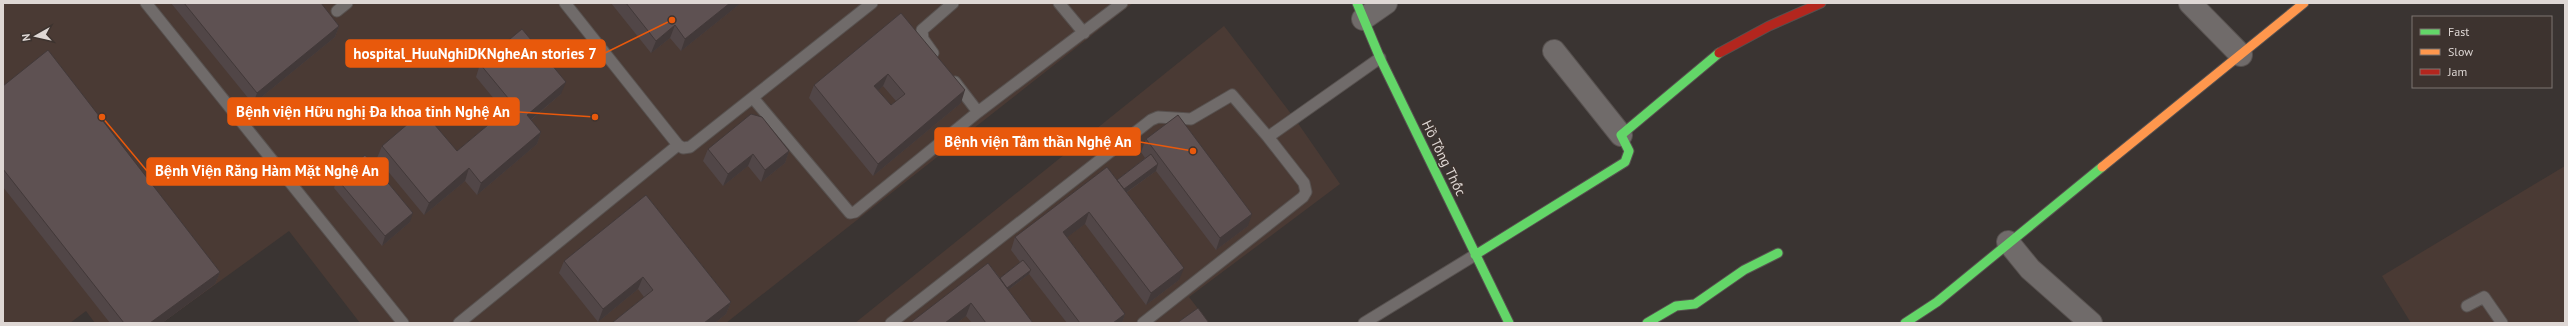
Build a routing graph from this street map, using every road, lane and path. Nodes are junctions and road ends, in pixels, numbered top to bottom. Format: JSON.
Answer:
{"nodes":[{"id":1,"x":146,"y":3,"type":"edge"},
{"id":2,"x":348,"y":3,"type":"edge"},
{"id":3,"x":565,"y":3,"type":"edge"},
{"id":4,"x":872,"y":3,"type":"edge"},
{"id":5,"x":953,"y":3,"type":"edge"},
{"id":6,"x":1059,"y":3,"type":"edge"},
{"id":7,"x":1122,"y":3,"type":"edge"},
{"id":8,"x":1386,"y":3,"type":"edge"},
{"id":9,"x":1821,"y":3,"type":"edge"},
{"id":10,"x":2190,"y":3,"type":"edge"},
{"id":11,"x":2304,"y":3,"type":"edge"},
{"id":12,"x":336,"y":11,"type":"dead end"},
{"id":13,"x":1360,"y":11,"type":"edge"},
{"id":14,"x":1084,"y":33,"type":"junction"},
{"id":15,"x":1554,"y":51,"type":"dead end"},
{"id":16,"x":2241,"y":55,"type":"junction"},
{"id":17,"x":1380,"y":58,"type":"junction"},
{"id":18,"x":753,"y":98,"type":"junction"},
{"id":19,"x":978,"y":112,"type":"junction"},
{"id":20,"x":1621,"y":135,"type":"junction"},
{"id":21,"x":1268,"y":137,"type":"junction"},
{"id":22,"x":678,"y":146,"type":"junction"},
{"id":23,"x":2008,"y":242,"type":"junction"},
{"id":24,"x":1778,"y":252,"type":"dead end"},
{"id":25,"x":1475,"y":255,"type":"junction"},
{"id":26,"x":2467,"y":306,"type":"dead end"},
{"id":27,"x":403,"y":323,"type":"edge"},
{"id":28,"x":459,"y":323,"type":"edge"},
{"id":29,"x":891,"y":323,"type":"edge"},
{"id":30,"x":1143,"y":323,"type":"edge"},
{"id":31,"x":1364,"y":323,"type":"edge"},
{"id":32,"x":1509,"y":323,"type":"edge"},
{"id":33,"x":1647,"y":323,"type":"edge"},
{"id":34,"x":1905,"y":323,"type":"edge"},
{"id":35,"x":2091,"y":323,"type":"edge"},
{"id":36,"x":2502,"y":323,"type":"edge"}],
"edges":[{"from":1,"to":27,"type":"lane"},
{"from":2,"to":12,"type":"lane"},
{"from":3,"to":22,"type":"lane"},
{"from":4,"to":18,"type":"lane"},
{"from":5,"to":19,"type":"lane"},
{"from":6,"to":14,"type":"lane"},
{"from":7,"to":14,"type":"lane"},
{"from":8,"to":13,"type":"street"},
{"from":9,"to":20,"type":"street"},
{"from":10,"to":16,"type":"street"},
{"from":11,"to":16,"type":"street"},
{"from":13,"to":17,"type":"street","name":"Hồ Tông Thốc"},
{"from":14,"to":19,"type":"lane"},
{"from":15,"to":20,"type":"street"},
{"from":16,"to":23,"type":"street"},
{"from":17,"to":21,"type":"lane"},
{"from":17,"to":25,"type":"street","name":"Hồ Tông Thốc"},
{"from":18,"to":19,"type":"lane"},
{"from":18,"to":22,"type":"lane"},
{"from":20,"to":25,"type":"street"},
{"from":21,"to":29,"type":"lane"},
{"from":21,"to":30,"type":"lane"},
{"from":22,"to":28,"type":"lane"},
{"from":23,"to":34,"type":"street"},
{"from":23,"to":35,"type":"street"},
{"from":24,"to":33,"type":"street"},
{"from":25,"to":31,"type":"lane"},
{"from":25,"to":32,"type":"street","name":"Hồ Tông Thốc"},
{"from":26,"to":36,"type":"lane"}]}
